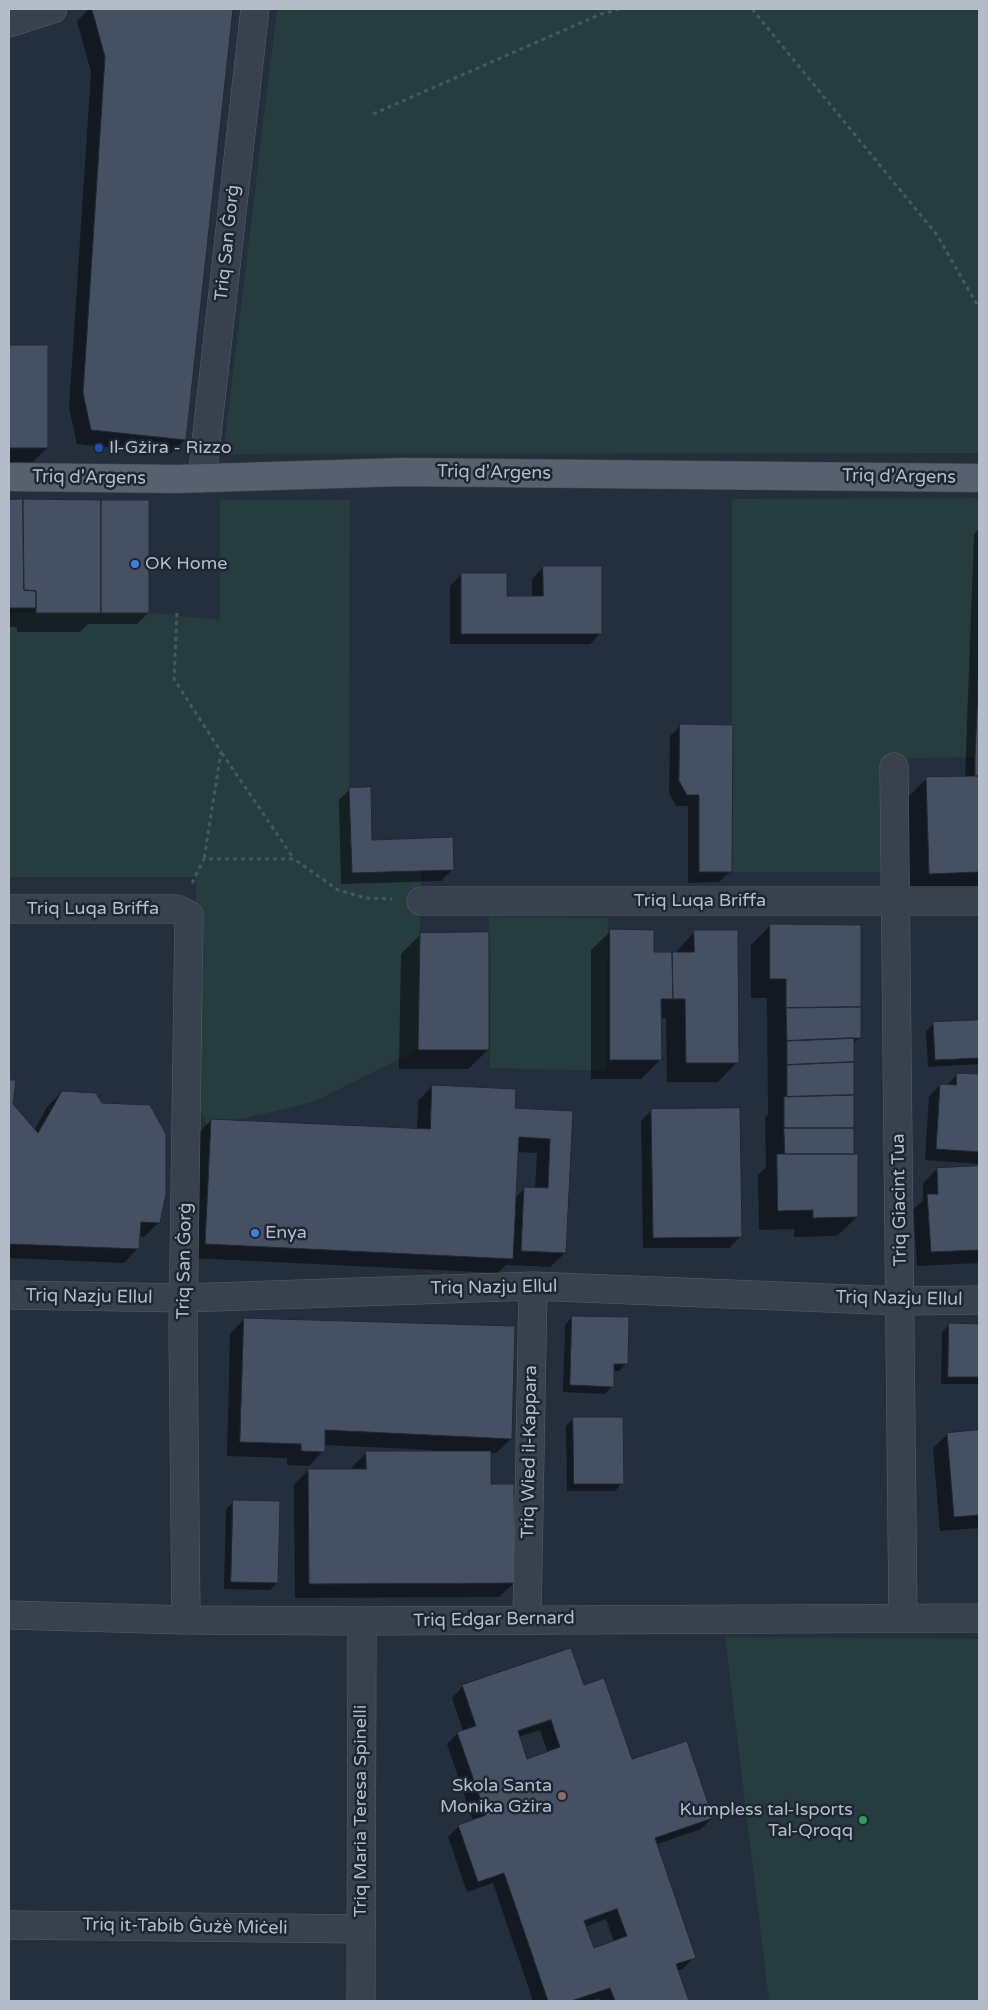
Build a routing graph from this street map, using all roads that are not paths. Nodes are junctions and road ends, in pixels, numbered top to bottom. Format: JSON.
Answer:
{"nodes":[{"id":1,"x":53,"y":9,"type":"edge"},
{"id":2,"x":254,"y":9,"type":"edge"},
{"id":3,"x":9,"y":23,"type":"edge"},
{"id":4,"x":9,"y":477,"type":"edge"},
{"id":5,"x":202,"y":478,"type":"junction"},
{"id":6,"x":979,"y":478,"type":"edge"},
{"id":7,"x":894,"y":767,"type":"dead end"},
{"id":8,"x":420,"y":901,"type":"road end"},
{"id":9,"x":979,"y":901,"type":"edge"},
{"id":10,"x":896,"y":902,"type":"junction"},
{"id":11,"x":9,"y":909,"type":"edge"},
{"id":12,"x":176,"y":909,"type":"joint"},
{"id":13,"x":533,"y":1286,"type":"junction"},
{"id":14,"x":9,"y":1295,"type":"edge"},
{"id":15,"x":185,"y":1298,"type":"junction"},
{"id":16,"x":979,"y":1300,"type":"edge"},
{"id":17,"x":901,"y":1301,"type":"junction"},
{"id":18,"x":9,"y":1615,"type":"edge"},
{"id":19,"x":903,"y":1618,"type":"junction"},
{"id":20,"x":979,"y":1618,"type":"edge"},
{"id":21,"x":527,"y":1619,"type":"junction"},
{"id":22,"x":186,"y":1620,"type":"junction"},
{"id":23,"x":362,"y":1621,"type":"junction"},
{"id":24,"x":9,"y":1926,"type":"edge"},
{"id":25,"x":361,"y":1929,"type":"junction"},
{"id":26,"x":361,"y":2001,"type":"edge"}],
"edges":[{"from":1,"to":3,"type":"street"},
{"from":2,"to":5,"type":"street","name":"Triq San Ġorġ"},
{"from":4,"to":5,"type":"main road","name":"Triq d'Argens"},
{"from":5,"to":6,"type":"main road","name":"Triq d'Argens"},
{"from":7,"to":10,"type":"street","name":"Triq Giacint Tua"},
{"from":8,"to":10,"type":"street","name":"Triq Luqa Briffa"},
{"from":9,"to":10,"type":"street","name":"Triq Luqa Briffa"},
{"from":10,"to":17,"type":"street","name":"Triq Giacint Tua"},
{"from":11,"to":12,"type":"street","name":"Triq Luqa Briffa"},
{"from":12,"to":15,"type":"street","name":"Triq San Ġorġ"},
{"from":13,"to":15,"type":"street","name":"Triq Nazju Ellul"},
{"from":13,"to":17,"type":"street","name":"Triq Nazju Ellul"},
{"from":13,"to":21,"type":"street","name":"Triq Wied il-Kappara"},
{"from":14,"to":15,"type":"street","name":"Triq Nazju Ellul"},
{"from":15,"to":22,"type":"street","name":"Triq San Ġorġ"},
{"from":16,"to":17,"type":"street","name":"Triq Nazju Ellul"},
{"from":17,"to":19,"type":"street","name":"Triq Giacint Tua"},
{"from":18,"to":22,"type":"street","name":"Triq Edgar Bernard"},
{"from":19,"to":20,"type":"street","name":"Triq Edgar Bernard"},
{"from":19,"to":21,"type":"street","name":"Triq Edgar Bernard"},
{"from":21,"to":23,"type":"street","name":"Triq Edgar Bernard"},
{"from":22,"to":23,"type":"street","name":"Triq Edgar Bernard"},
{"from":23,"to":25,"type":"street","name":"Triq Maria Teresa Spinelli"},
{"from":24,"to":25,"type":"street","name":"Triq it-Tabib Ġużè Miċeli"},
{"from":25,"to":26,"type":"street","name":"Triq Maria Teresa Spinelli"}]}
